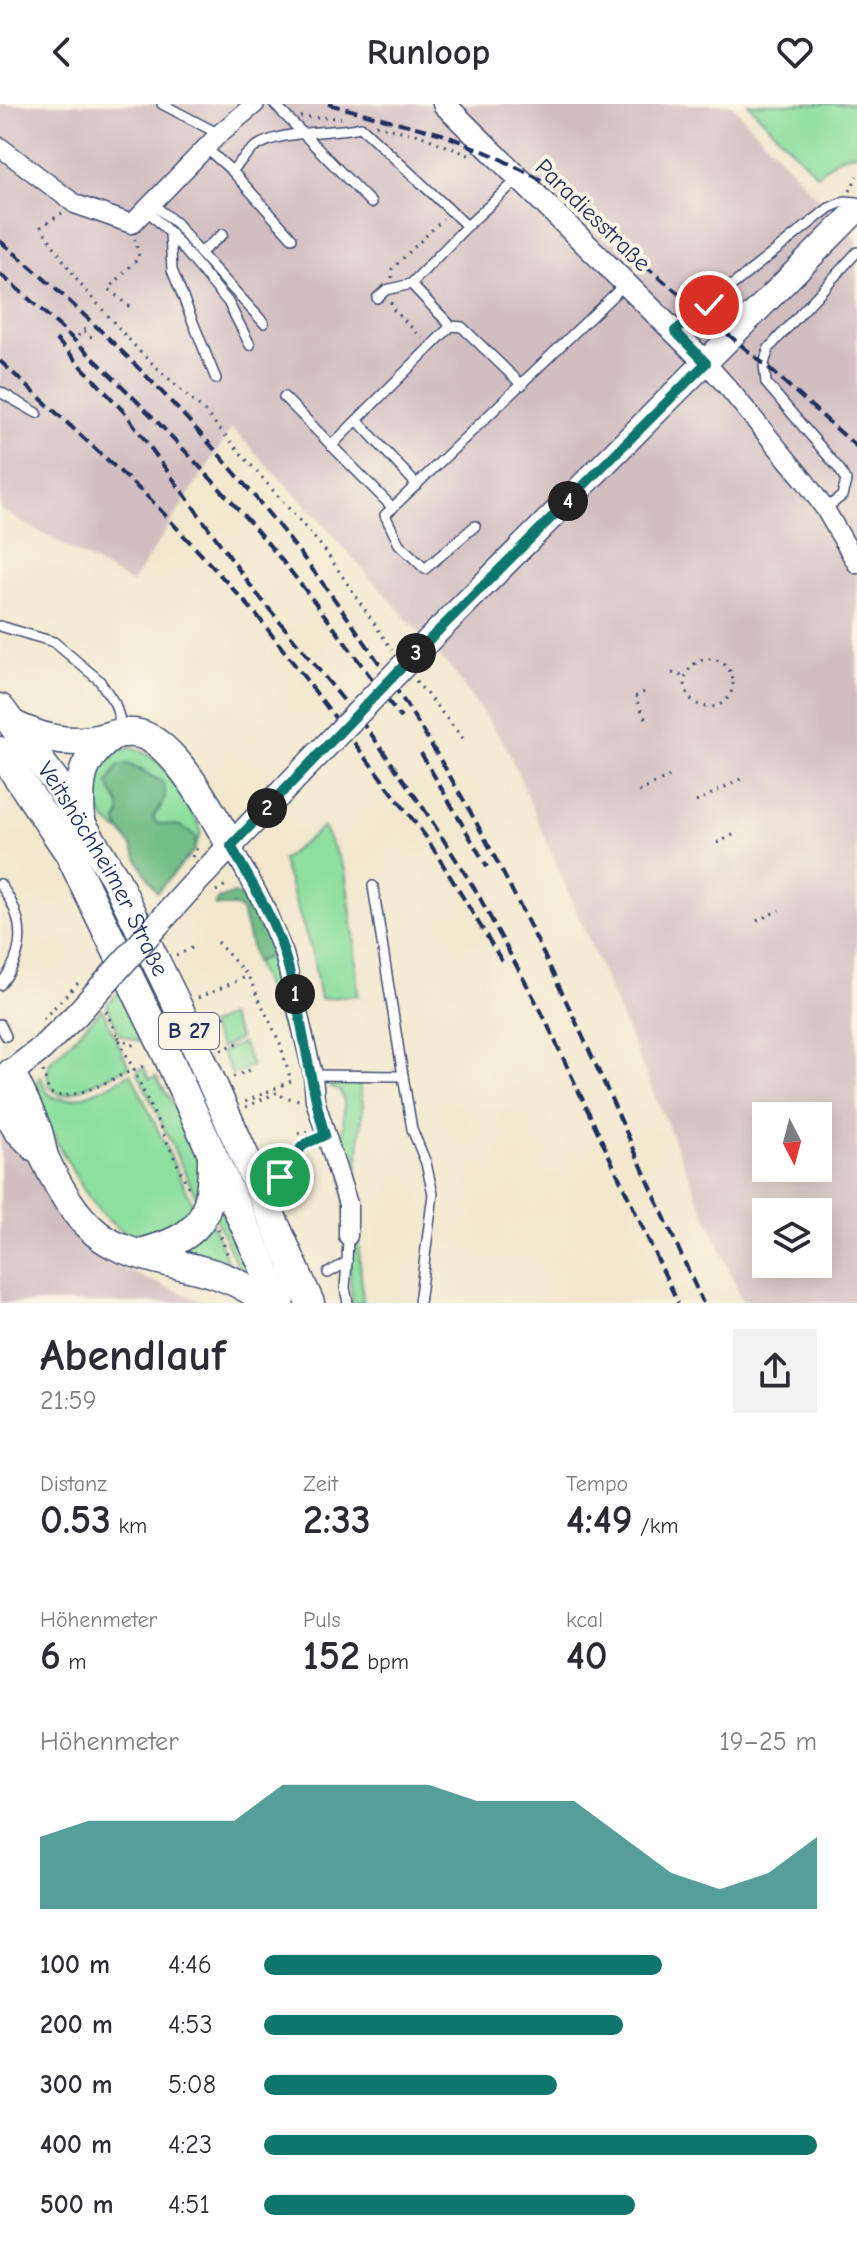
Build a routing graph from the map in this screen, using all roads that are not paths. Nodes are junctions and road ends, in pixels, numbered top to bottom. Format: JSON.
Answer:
{"nodes":[{"id":1,"x":162,"y":104,"type":"edge"},
{"id":2,"x":255,"y":104,"type":"edge"},
{"id":3,"x":274,"y":104,"type":"edge"},
{"id":4,"x":444,"y":104,"type":"edge"},
{"id":5,"x":304,"y":132,"type":"junction"},
{"id":6,"x":219,"y":134,"type":"junction"},
{"id":7,"x":0,"y":147,"type":"edge"},
{"id":8,"x":206,"y":148,"type":"junction"},
{"id":9,"x":232,"y":171,"type":"junction"},
{"id":10,"x":519,"y":178,"type":"junction"},
{"id":11,"x":857,"y":202,"type":"edge"},
{"id":12,"x":371,"y":203,"type":"dead end"},
{"id":13,"x":150,"y":207,"type":"junction"},
{"id":14,"x":857,"y":210,"type":"edge"},
{"id":15,"x":467,"y":226,"type":"junction"},
{"id":16,"x":170,"y":233,"type":"junction"},
{"id":17,"x":223,"y":234,"type":"dead end"},
{"id":18,"x":292,"y":238,"type":"dead end"},
{"id":19,"x":857,"y":252,"type":"edge"},
{"id":20,"x":200,"y":253,"type":"junction"},
{"id":21,"x":626,"y":283,"type":"junction"},
{"id":22,"x":411,"y":284,"type":"junction"},
{"id":23,"x":377,"y":298,"type":"dead end"},
{"id":24,"x":264,"y":323,"type":"dead end"},
{"id":25,"x":451,"y":326,"type":"junction"},
{"id":26,"x":675,"y":331,"type":"junction"},
{"id":27,"x":250,"y":345,"type":"dead end"},
{"id":28,"x":706,"y":363,"type":"junction"},
{"id":29,"x":216,"y":379,"type":"dead end"},
{"id":30,"x":522,"y":385,"type":"junction"},
{"id":31,"x":0,"y":392,"type":"edge"},
{"id":32,"x":284,"y":397,"type":"dead end"},
{"id":33,"x":37,"y":413,"type":"dead end"},
{"id":34,"x":357,"y":420,"type":"junction"},
{"id":35,"x":331,"y":446,"type":"junction"},
{"id":36,"x":417,"y":485,"type":"junction"},
{"id":37,"x":393,"y":508,"type":"junction"},
{"id":38,"x":825,"y":509,"type":"junction"},
{"id":39,"x":475,"y":526,"type":"dead end"},
{"id":40,"x":857,"y":564,"type":"edge"},
{"id":41,"x":0,"y":626,"type":"edge"},
{"id":42,"x":7,"y":717,"type":"edge"},
{"id":43,"x":120,"y":734,"type":"junction"},
{"id":44,"x":0,"y":751,"type":"edge"},
{"id":45,"x":81,"y":821,"type":"junction"},
{"id":46,"x":231,"y":846,"type":"junction"},
{"id":47,"x":0,"y":884,"type":"edge"},
{"id":48,"x":373,"y":886,"type":"dead end"},
{"id":49,"x":0,"y":985,"type":"edge"},
{"id":50,"x":0,"y":1024,"type":"edge"},
{"id":51,"x":6,"y":1036,"type":"dead end"},
{"id":52,"x":313,"y":1075,"type":"junction"},
{"id":53,"x":403,"y":1076,"type":"junction"},
{"id":54,"x":6,"y":1077,"type":"edge"},
{"id":55,"x":0,"y":1101,"type":"edge"},
{"id":56,"x":8,"y":1126,"type":"edge"},
{"id":57,"x":212,"y":1152,"type":"junction"},
{"id":58,"x":44,"y":1156,"type":"junction"},
{"id":59,"x":348,"y":1236,"type":"joint"},
{"id":60,"x":139,"y":1253,"type":"junction"},
{"id":61,"x":347,"y":1262,"type":"junction"},
{"id":62,"x":328,"y":1273,"type":"dead end"},
{"id":63,"x":268,"y":1303,"type":"edge"},
{"id":64,"x":280,"y":1303,"type":"edge"},
{"id":65,"x":310,"y":1303,"type":"edge"},
{"id":66,"x":348,"y":1303,"type":"edge"},
{"id":67,"x":419,"y":1303,"type":"edge"}],
"edges":[{"from":1,"to":6,"type":"lane"},
{"from":2,"to":6,"type":"street"},
{"from":3,"to":5,"type":"lane"},
{"from":4,"to":10,"type":"street","name":"Paradiesstraße"},
{"from":5,"to":9,"type":"lane"},
{"from":5,"to":12,"type":"lane"},
{"from":5,"to":15,"type":"lane"},
{"from":6,"to":8,"type":"street"},
{"from":7,"to":13,"type":"street"},
{"from":8,"to":9,"type":"lane"},
{"from":8,"to":13,"type":"street"},
{"from":9,"to":18,"type":"lane"},
{"from":10,"to":15,"type":"lane"},
{"from":10,"to":21,"type":"street","name":"Paradiesstraße"},
{"from":11,"to":26,"type":"lane"},
{"from":13,"to":16,"type":"lane"},
{"from":13,"to":20,"type":"lane"},
{"from":14,"to":28,"type":"main road"},
{"from":15,"to":22,"type":"lane"},
{"from":16,"to":27,"type":"lane"},
{"from":16,"to":29,"type":"lane"},
{"from":17,"to":20,"type":"lane"},
{"from":19,"to":38,"type":"lane"},
{"from":20,"to":24,"type":"lane"},
{"from":21,"to":26,"type":"street","name":"Paradiesstraße"},
{"from":21,"to":30,"type":"lane"},
{"from":22,"to":23,"type":"lane"},
{"from":22,"to":25,"type":"lane"},
{"from":25,"to":30,"type":"lane"},
{"from":25,"to":34,"type":"lane"},
{"from":26,"to":28,"type":"street","name":"Paradiesstraße"},
{"from":28,"to":38,"type":"street"},
{"from":28,"to":46,"type":"main road","bridge":true},
{"from":30,"to":36,"type":"lane"},
{"from":31,"to":33,"type":"lane"},
{"from":32,"to":35,"type":"lane"},
{"from":34,"to":35,"type":"lane"},
{"from":34,"to":36,"type":"lane"},
{"from":35,"to":37,"type":"lane"},
{"from":36,"to":37,"type":"lane"},
{"from":37,"to":39,"type":"lane"},
{"from":38,"to":40,"type":"street"},
{"from":41,"to":43,"type":"lane"},
{"from":42,"to":43,"type":"highway"},
{"from":42,"to":45,"type":"highway","name":"Veitshöchheimer Straße","number":"B 27"},
{"from":43,"to":45,"type":"highway"},
{"from":43,"to":46,"type":"highway"},
{"from":44,"to":57,"type":"highway","name":"Veitshöchheimer Straße","number":"B 27"},
{"from":45,"to":65,"type":"highway","name":"Veitshöchheimer Straße","number":"B 27"},
{"from":46,"to":52,"type":"street"},
{"from":46,"to":54,"type":"main road","bridge":true},
{"from":47,"to":49,"type":"lane"},
{"from":48,"to":53,"type":"lane"},
{"from":50,"to":51,"type":"lane"},
{"from":52,"to":53,"type":"lane"},
{"from":52,"to":59,"type":"street"},
{"from":53,"to":67,"type":"lane"},
{"from":54,"to":58,"type":"highway"},
{"from":55,"to":56,"type":"highway"},
{"from":56,"to":58,"type":"highway"},
{"from":57,"to":60,"type":"highway"},
{"from":57,"to":64,"type":"highway","name":"Veitshöchheimer Straße","number":"B 27"},
{"from":58,"to":60,"type":"highway"},
{"from":59,"to":61,"type":"lane"},
{"from":60,"to":63,"type":"highway"},
{"from":61,"to":62,"type":"lane"},
{"from":61,"to":66,"type":"lane"}]}
